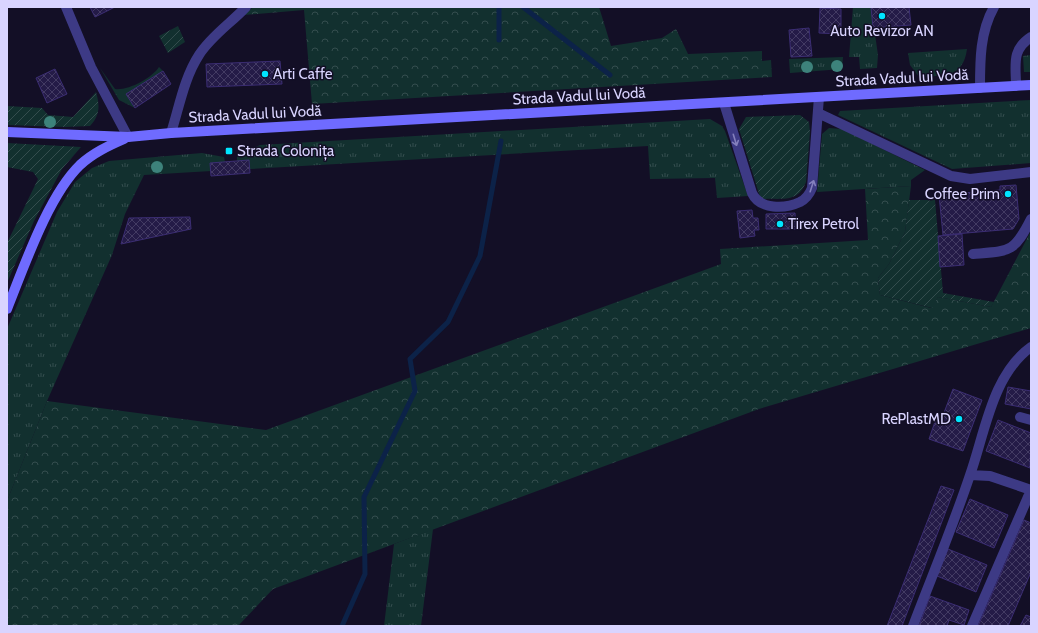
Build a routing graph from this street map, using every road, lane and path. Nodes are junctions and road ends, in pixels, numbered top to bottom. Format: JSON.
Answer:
{"nodes":[{"id":1,"x":66,"y":7,"type":"edge"},
{"id":2,"x":246,"y":7,"type":"edge"},
{"id":3,"x":994,"y":7,"type":"edge"},
{"id":4,"x":1031,"y":37,"type":"edge"},
{"id":5,"x":1031,"y":85,"type":"edge"},
{"id":6,"x":1016,"y":86,"type":"junction"},
{"id":7,"x":980,"y":88,"type":"junction"},
{"id":8,"x":819,"y":97,"type":"junction"},
{"id":9,"x":724,"y":102,"type":"junction"},
{"id":10,"x":818,"y":113,"type":"junction"},
{"id":11,"x":7,"y":132,"type":"edge"},
{"id":12,"x":171,"y":133,"type":"junction"},
{"id":13,"x":128,"y":138,"type":"junction"},
{"id":14,"x":1031,"y":172,"type":"edge"},
{"id":15,"x":1031,"y":218,"type":"edge"},
{"id":16,"x":973,"y":254,"type":"dead end"},
{"id":17,"x":7,"y":309,"type":"edge"},
{"id":18,"x":1031,"y":347,"type":"edge"},
{"id":19,"x":1020,"y":417,"type":"dead end"},
{"id":20,"x":1031,"y":420,"type":"edge"},
{"id":21,"x":970,"y":475,"type":"junction"},
{"id":22,"x":1031,"y":490,"type":"edge"},
{"id":23,"x":913,"y":626,"type":"edge"},
{"id":24,"x":972,"y":626,"type":"edge"}],
"edges":[{"from":1,"to":13,"type":"street"},
{"from":2,"to":12,"type":"street"},
{"from":3,"to":7,"type":"street"},
{"from":4,"to":6,"type":"street"},
{"from":5,"to":6,"type":"main road","name":"Strada Vadul lui Vodă"},
{"from":6,"to":7,"type":"main road","name":"Strada Vadul lui Vodă"},
{"from":7,"to":8,"type":"main road","name":"Strada Vadul lui Vodă"},
{"from":8,"to":9,"type":"main road","name":"Strada Vadul lui Vodă"},
{"from":8,"to":10,"type":"street"},
{"from":9,"to":10,"type":"street","one_way":true},
{"from":9,"to":12,"type":"main road","name":"Strada Vadul lui Vodă"},
{"from":10,"to":14,"type":"street"},
{"from":11,"to":13,"type":"main road","name":"Strada Vadul lui Vodă"},
{"from":12,"to":13,"type":"main road","name":"Strada Vadul lui Vodă"},
{"from":13,"to":17,"type":"main road","name":"Strada Vadul lui Vodă"},
{"from":15,"to":16,"type":"street"},
{"from":18,"to":21,"type":"street"},
{"from":19,"to":20,"type":"street"},
{"from":21,"to":22,"type":"street"},
{"from":21,"to":23,"type":"street"},
{"from":22,"to":24,"type":"street"}]}
